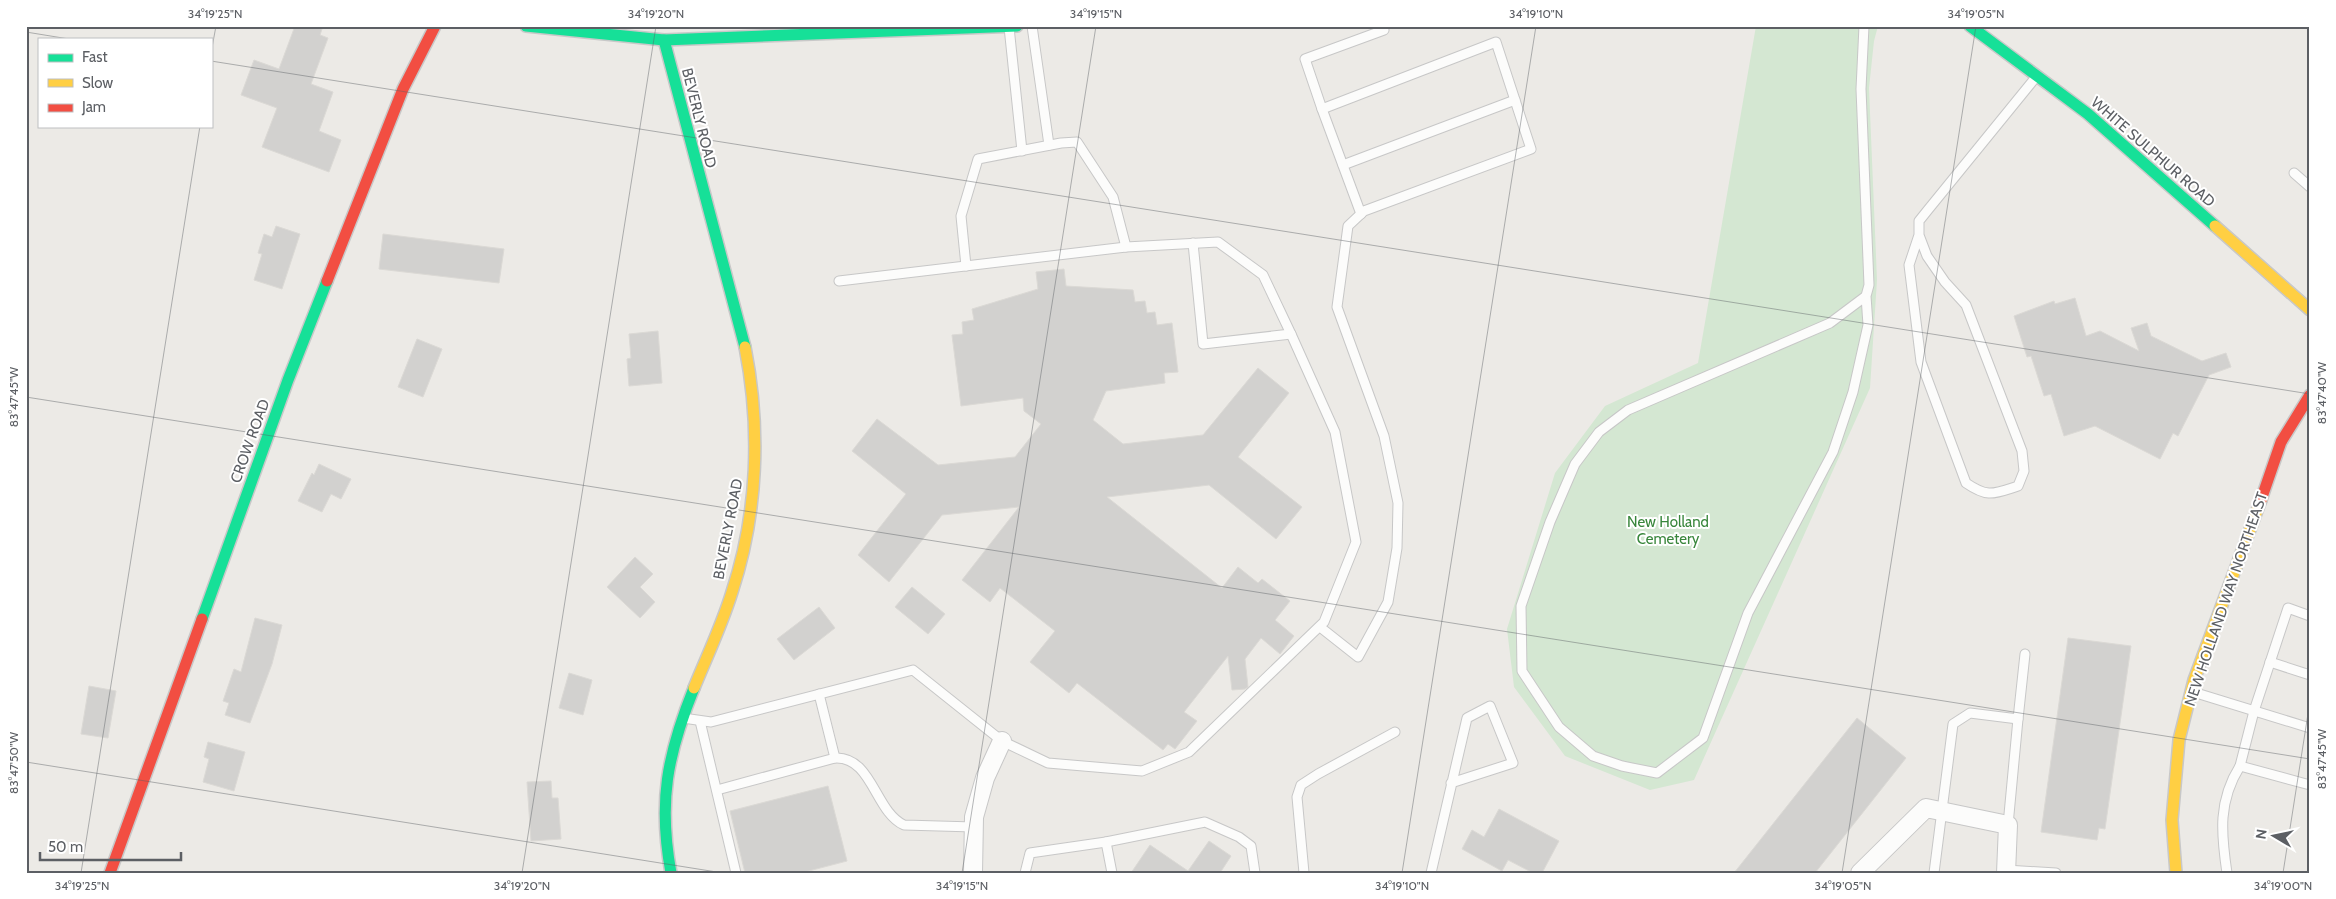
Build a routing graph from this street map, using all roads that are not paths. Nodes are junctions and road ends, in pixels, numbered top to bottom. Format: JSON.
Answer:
{"nodes":[{"id":1,"x":435,"y":26,"type":"edge"},
{"id":2,"x":526,"y":26,"type":"edge"},
{"id":3,"x":1032,"y":26,"type":"edge"},
{"id":4,"x":1864,"y":26,"type":"edge"},
{"id":5,"x":1970,"y":26,"type":"edge"},
{"id":6,"x":1013,"y":27,"type":"edge"},
{"id":7,"x":1384,"y":30,"type":"dead end"},
{"id":8,"x":664,"y":40,"type":"junction"},
{"id":9,"x":2038,"y":75,"type":"junction"},
{"id":10,"x":1515,"y":100,"type":"junction"},
{"id":11,"x":1322,"y":109,"type":"junction"},
{"id":12,"x":1049,"y":145,"type":"junction"},
{"id":13,"x":1022,"y":151,"type":"junction"},
{"id":14,"x":1343,"y":165,"type":"junction"},
{"id":15,"x":2294,"y":173,"type":"dead end"},
{"id":16,"x":2310,"y":187,"type":"edge"},
{"id":17,"x":1361,"y":214,"type":"junction"},
{"id":18,"x":1919,"y":234,"type":"junction"},
{"id":19,"x":1193,"y":243,"type":"junction"},
{"id":20,"x":1126,"y":247,"type":"junction"},
{"id":21,"x":966,"y":266,"type":"junction"},
{"id":22,"x":838,"y":282,"type":"dead end"},
{"id":23,"x":1866,"y":296,"type":"junction"},
{"id":24,"x":2310,"y":310,"type":"edge"},
{"id":25,"x":1291,"y":334,"type":"junction"},
{"id":26,"x":2310,"y":395,"type":"edge"},
{"id":27,"x":2310,"y":616,"type":"edge"},
{"id":28,"x":1320,"y":627,"type":"junction"},
{"id":29,"x":2025,"y":654,"type":"dead end"},
{"id":30,"x":2270,"y":662,"type":"junction"},
{"id":31,"x":2310,"y":675,"type":"edge"},
{"id":32,"x":2192,"y":691,"type":"junction"},
{"id":33,"x":820,"y":694,"type":"junction"},
{"id":34,"x":2254,"y":710,"type":"junction"},
{"id":35,"x":682,"y":718,"type":"junction"},
{"id":36,"x":2018,"y":719,"type":"junction"},
{"id":37,"x":700,"y":721,"type":"junction"},
{"id":38,"x":2310,"y":728,"type":"edge"},
{"id":39,"x":1395,"y":732,"type":"dead end"},
{"id":40,"x":1002,"y":741,"type":"junction"},
{"id":41,"x":835,"y":758,"type":"junction"},
{"id":42,"x":2240,"y":766,"type":"junction"},
{"id":43,"x":1451,"y":783,"type":"junction"},
{"id":44,"x":2310,"y":785,"type":"edge"},
{"id":45,"x":717,"y":790,"type":"junction"},
{"id":46,"x":1941,"y":811,"type":"junction"},
{"id":47,"x":2008,"y":825,"type":"junction"},
{"id":48,"x":974,"y":827,"type":"junction"},
{"id":49,"x":1106,"y":842,"type":"junction"},
{"id":50,"x":2006,"y":872,"type":"edge"},
{"id":51,"x":110,"y":873,"type":"edge"},
{"id":52,"x":671,"y":873,"type":"edge"},
{"id":53,"x":736,"y":873,"type":"edge"},
{"id":54,"x":973,"y":873,"type":"edge"},
{"id":55,"x":1025,"y":873,"type":"edge"},
{"id":56,"x":1112,"y":873,"type":"edge"},
{"id":57,"x":1255,"y":873,"type":"edge"},
{"id":58,"x":1304,"y":873,"type":"edge"},
{"id":59,"x":1431,"y":873,"type":"edge"},
{"id":60,"x":1860,"y":873,"type":"edge"},
{"id":61,"x":1934,"y":873,"type":"edge"},
{"id":62,"x":2056,"y":873,"type":"edge"},
{"id":63,"x":2176,"y":873,"type":"edge"},
{"id":64,"x":2227,"y":873,"type":"edge"}],
"edges":[{"from":1,"to":51,"type":"street","name":"CROW ROAD"},
{"from":2,"to":8,"type":"street"},
{"from":3,"to":12,"type":"lane"},
{"from":4,"to":23,"type":"lane"},
{"from":5,"to":9,"type":"street","name":"WHITE SULPHUR ROAD"},
{"from":6,"to":8,"type":"street"},
{"from":6,"to":13,"type":"lane"},
{"from":7,"to":11,"type":"lane"},
{"from":8,"to":35,"type":"street","name":"BEVERLY ROAD"},
{"from":9,"to":18,"type":"lane"},
{"from":9,"to":24,"type":"street","name":"WHITE SULPHUR ROAD"},
{"from":10,"to":11,"type":"lane"},
{"from":10,"to":14,"type":"lane"},
{"from":10,"to":17,"type":"lane"},
{"from":11,"to":14,"type":"lane"},
{"from":12,"to":13,"type":"lane"},
{"from":12,"to":20,"type":"lane"},
{"from":13,"to":21,"type":"lane"},
{"from":14,"to":17,"type":"lane"},
{"from":15,"to":16,"type":"lane"},
{"from":17,"to":28,"type":"lane"},
{"from":18,"to":18,"type":"lane"},
{"from":19,"to":20,"type":"lane"},
{"from":19,"to":25,"type":"lane"},
{"from":19,"to":25,"type":"lane"},
{"from":20,"to":21,"type":"lane"},
{"from":21,"to":22,"type":"lane"},
{"from":23,"to":23,"type":"lane"},
{"from":25,"to":28,"type":"lane"},
{"from":26,"to":32,"type":"street","name":"NEW HOLLAND WAY NORTHEAST"},
{"from":27,"to":30,"type":"lane"},
{"from":28,"to":40,"type":"lane"},
{"from":29,"to":36,"type":"lane"},
{"from":30,"to":31,"type":"lane"},
{"from":30,"to":34,"type":"lane"},
{"from":32,"to":34,"type":"lane"},
{"from":32,"to":63,"type":"street","name":"NEW HOLLAND WAY NORTHEAST"},
{"from":33,"to":37,"type":"lane"},
{"from":33,"to":40,"type":"lane"},
{"from":33,"to":41,"type":"lane"},
{"from":34,"to":38,"type":"lane"},
{"from":34,"to":42,"type":"lane"},
{"from":35,"to":37,"type":"lane"},
{"from":35,"to":52,"type":"street","name":"BEVERLY ROAD"},
{"from":36,"to":46,"type":"lane"},
{"from":36,"to":47,"type":"lane"},
{"from":37,"to":45,"type":"lane"},
{"from":39,"to":58,"type":"lane"},
{"from":40,"to":48,"type":"street"},
{"from":41,"to":45,"type":"lane"},
{"from":41,"to":48,"type":"lane"},
{"from":42,"to":44,"type":"lane"},
{"from":42,"to":64,"type":"lane"},
{"from":43,"to":43,"type":"lane"},
{"from":43,"to":59,"type":"lane"},
{"from":45,"to":53,"type":"lane"},
{"from":46,"to":47,"type":"street"},
{"from":46,"to":60,"type":"street"},
{"from":46,"to":61,"type":"lane"},
{"from":47,"to":50,"type":"street"},
{"from":48,"to":54,"type":"street"},
{"from":49,"to":55,"type":"lane"},
{"from":49,"to":56,"type":"lane"},
{"from":49,"to":57,"type":"lane"},
{"from":50,"to":62,"type":"lane"}]}
